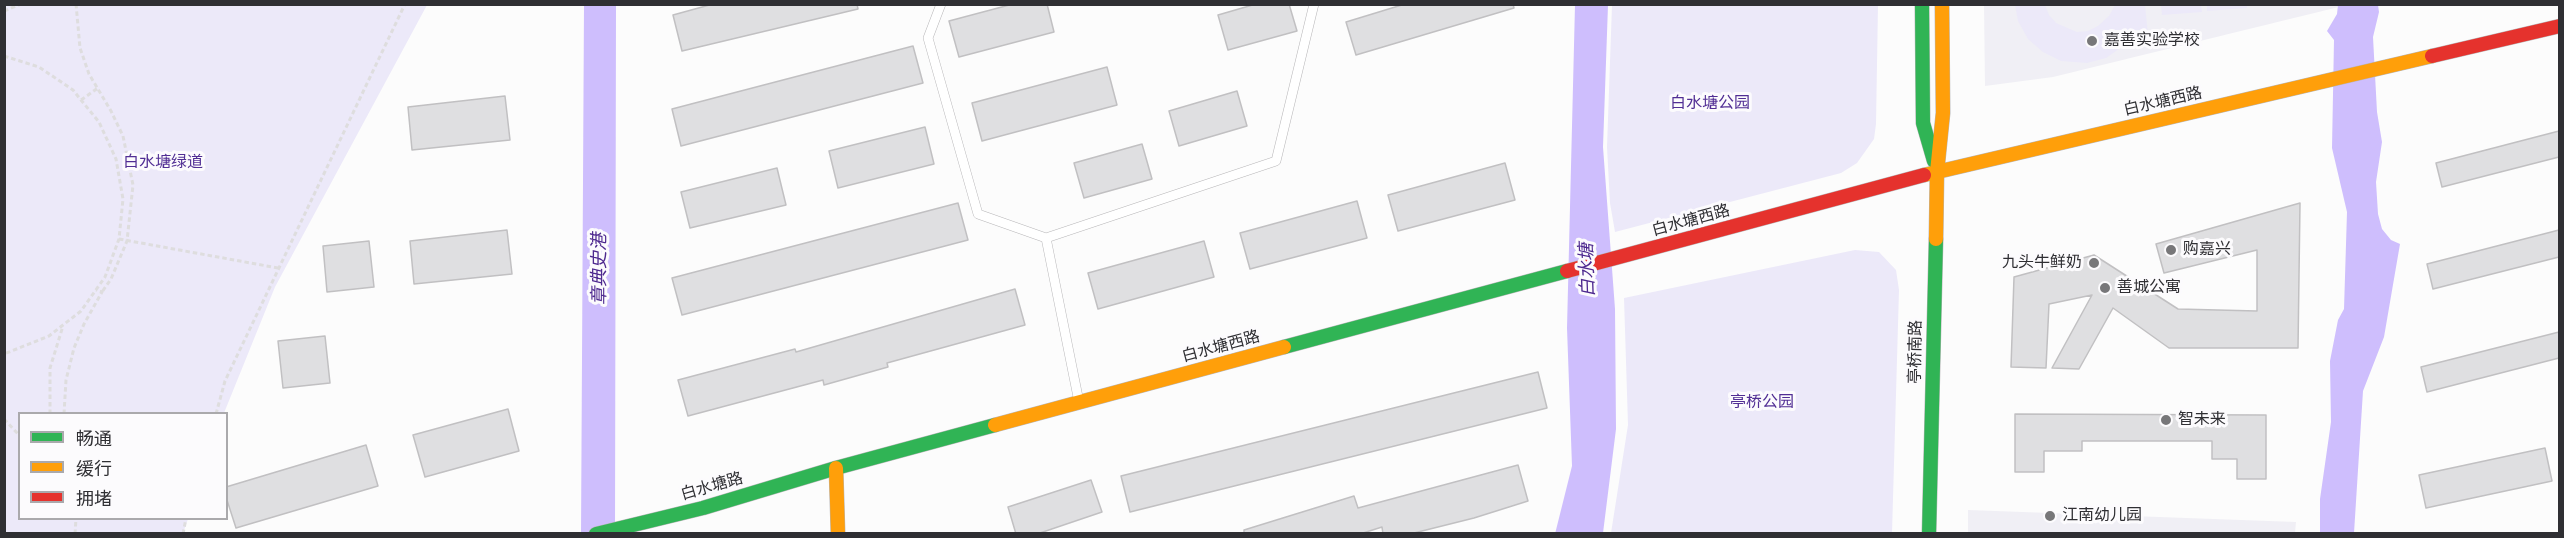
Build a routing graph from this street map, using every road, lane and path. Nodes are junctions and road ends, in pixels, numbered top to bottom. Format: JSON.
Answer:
{"nodes":[{"id":1,"x":21,"y":4,"type":"edge"},
{"id":2,"x":76,"y":4,"type":"edge"},
{"id":3,"x":405,"y":4,"type":"edge"},
{"id":4,"x":940,"y":4,"type":"edge"},
{"id":5,"x":1314,"y":4,"type":"edge"},
{"id":6,"x":1922,"y":4,"type":"edge"},
{"id":7,"x":1942,"y":4,"type":"edge"},
{"id":8,"x":4,"y":11,"type":"edge"},
{"id":9,"x":2559,"y":26,"type":"edge"},
{"id":10,"x":4,"y":56,"type":"edge"},
{"id":11,"x":98,"y":88,"type":"junction"},
{"id":12,"x":81,"y":100,"type":"junction"},
{"id":13,"x":1937,"y":172,"type":"junction"},
{"id":14,"x":1046,"y":238,"type":"junction"},
{"id":15,"x":119,"y":239,"type":"junction"},
{"id":16,"x":127,"y":241,"type":"junction"},
{"id":17,"x":278,"y":268,"type":"junction"},
{"id":18,"x":96,"y":290,"type":"junction"},
{"id":19,"x":102,"y":292,"type":"junction"},
{"id":20,"x":64,"y":324,"type":"junction"},
{"id":21,"x":4,"y":354,"type":"edge"},
{"id":22,"x":1078,"y":402,"type":"junction"},
{"id":23,"x":50,"y":412,"type":"edge"},
{"id":24,"x":64,"y":412,"type":"edge"},
{"id":25,"x":217,"y":412,"type":"edge"},
{"id":26,"x":4,"y":419,"type":"edge"},
{"id":27,"x":18,"y":434,"type":"edge"},
{"id":28,"x":836,"y":468,"type":"junction"},
{"id":29,"x":596,"y":534,"type":"edge"},
{"id":30,"x":838,"y":534,"type":"edge"},
{"id":31,"x":1929,"y":534,"type":"edge"}],
"edges":[{"from":1,"to":8,"type":"path"},
{"from":2,"to":11,"type":"path"},
{"from":3,"to":17,"type":"path"},
{"from":4,"to":14,"type":"lane"},
{"from":5,"to":14,"type":"lane"},
{"from":6,"to":13,"type":"street","name":"亭桥南路"},
{"from":7,"to":13,"type":"street","name":"亭桥南路"},
{"from":9,"to":13,"type":"street","name":"白水塘西路"},
{"from":10,"to":12,"type":"path"},
{"from":11,"to":12,"type":"path"},
{"from":11,"to":16,"type":"path"},
{"from":12,"to":15,"type":"path"},
{"from":13,"to":22,"type":"street","name":"白水塘西路"},
{"from":13,"to":31,"type":"street","name":"亭桥南路"},
{"from":14,"to":22,"type":"lane"},
{"from":15,"to":16,"type":"path"},
{"from":15,"to":18,"type":"path"},
{"from":16,"to":17,"type":"path"},
{"from":16,"to":19,"type":"path"},
{"from":17,"to":25,"type":"path"},
{"from":18,"to":19,"type":"path"},
{"from":18,"to":20,"type":"path"},
{"from":19,"to":24,"type":"path"},
{"from":20,"to":21,"type":"path"},
{"from":20,"to":23,"type":"path"},
{"from":22,"to":28,"type":"street","name":"白水塘西路"},
{"from":26,"to":27,"type":"path"},
{"from":28,"to":29,"type":"street","name":"白水塘路"},
{"from":28,"to":30,"type":"street"}]}
